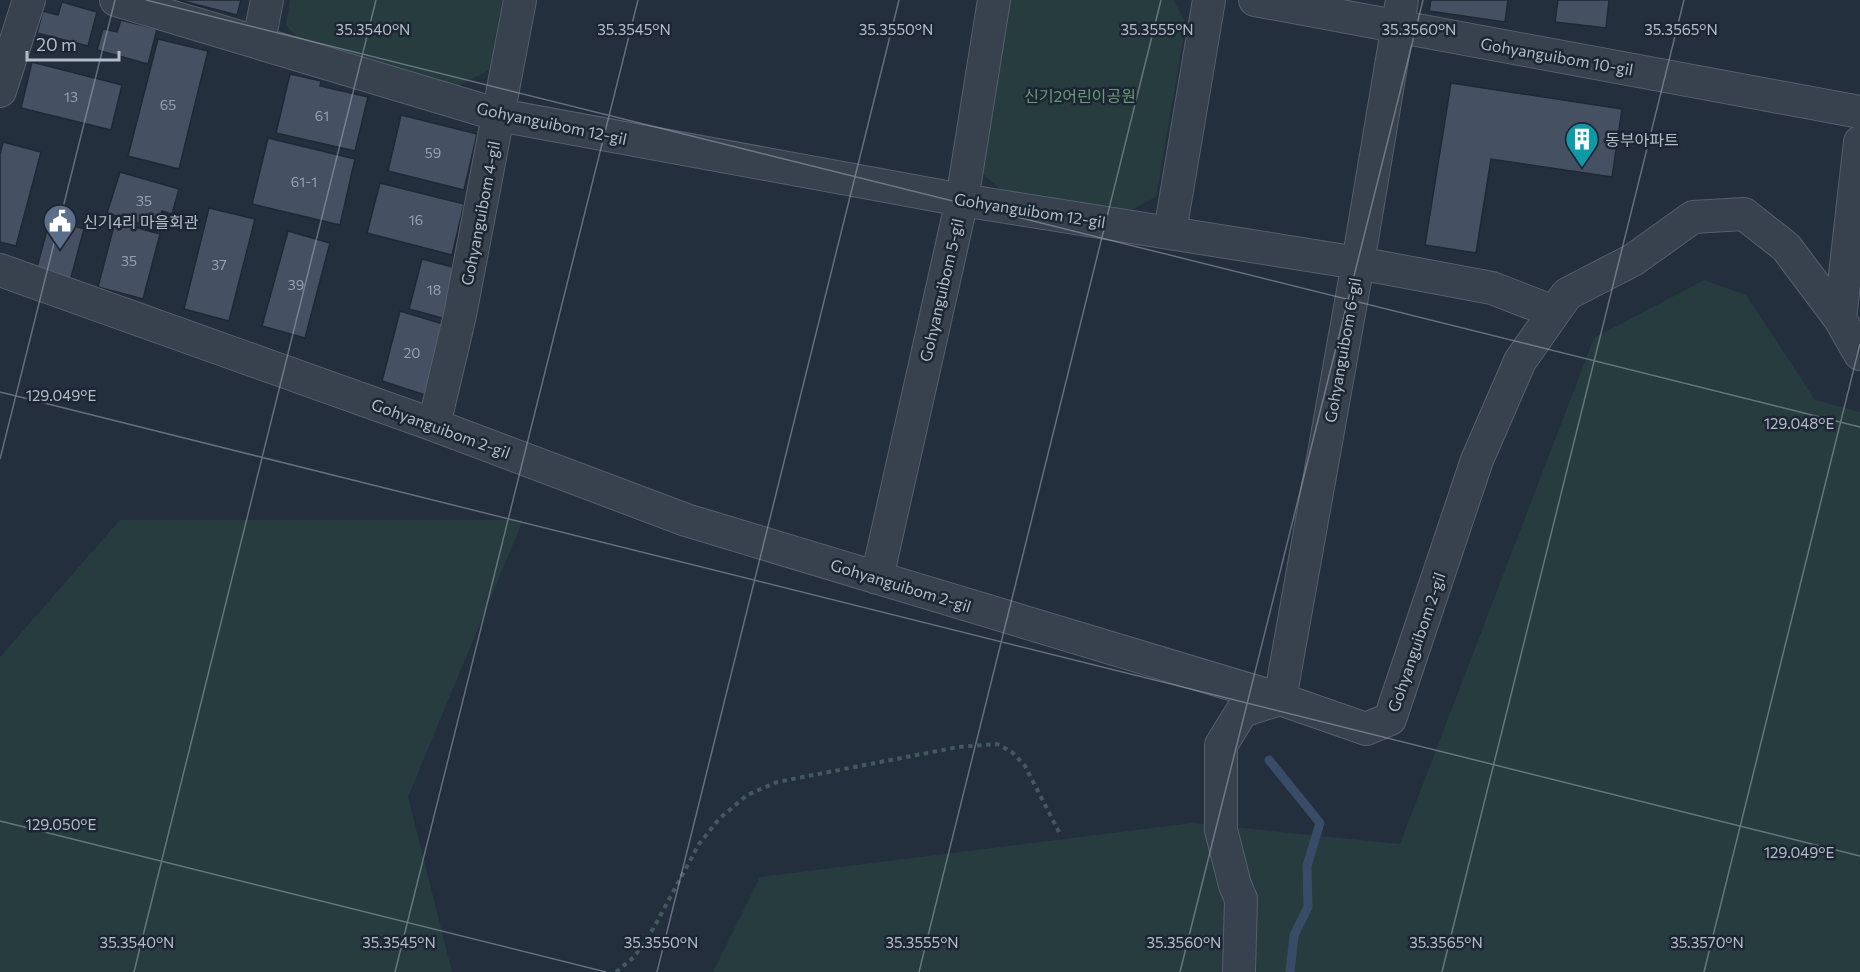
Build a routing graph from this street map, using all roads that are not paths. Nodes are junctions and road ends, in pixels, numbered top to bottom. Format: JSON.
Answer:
{"nodes":[{"id":1,"x":29,"y":0,"type":"edge"},
{"id":2,"x":116,"y":0,"type":"edge"},
{"id":3,"x":267,"y":0,"type":"edge"},
{"id":4,"x":520,"y":0,"type":"edge"},
{"id":5,"x":994,"y":0,"type":"edge"},
{"id":6,"x":1209,"y":0,"type":"edge"},
{"id":7,"x":1255,"y":0,"type":"edge"},
{"id":8,"x":1399,"y":13,"type":"edge"},
{"id":9,"x":259,"y":42,"type":"junction"},
{"id":10,"x":0,"y":92,"type":"edge"},
{"id":11,"x":1860,"y":112,"type":"edge"},
{"id":12,"x":499,"y":115,"type":"junction"},
{"id":13,"x":1860,"y":142,"type":"edge"},
{"id":14,"x":962,"y":200,"type":"junction"},
{"id":15,"x":1170,"y":232,"type":"junction"},
{"id":16,"x":1358,"y":263,"type":"junction"},
{"id":17,"x":0,"y":270,"type":"edge"},
{"id":18,"x":1554,"y":312,"type":"junction"},
{"id":19,"x":1840,"y":319,"type":"junction"},
{"id":20,"x":1860,"y":354,"type":"edge"},
{"id":21,"x":435,"y":425,"type":"junction"},
{"id":22,"x":877,"y":578,"type":"junction"},
{"id":23,"x":1280,"y":699,"type":"junction"},
{"id":24,"x":1239,"y":972,"type":"edge"}],
"edges":[{"from":1,"to":10,"type":"street"},
{"from":2,"to":9,"type":"street","name":"Gohyanguibom 12-gil"},
{"from":3,"to":9,"type":"street"},
{"from":4,"to":12,"type":"street","name":"Gohyanguibom 4-gil"},
{"from":5,"to":14,"type":"street","name":"Gohyanguibom 5-gil"},
{"from":6,"to":15,"type":"street"},
{"from":7,"to":8,"type":"street","name":"Gohyanguibom 10-gil"},
{"from":8,"to":11,"type":"street","name":"Gohyanguibom 10-gil"},
{"from":8,"to":16,"type":"street","name":"Gohyanguibom 6-gil"},
{"from":9,"to":12,"type":"street","name":"Gohyanguibom 12-gil"},
{"from":12,"to":14,"type":"street","name":"Gohyanguibom 12-gil"},
{"from":12,"to":21,"type":"street","name":"Gohyanguibom 4-gil"},
{"from":13,"to":19,"type":"street"},
{"from":14,"to":15,"type":"street","name":"Gohyanguibom 12-gil"},
{"from":14,"to":22,"type":"street","name":"Gohyanguibom 5-gil"},
{"from":15,"to":16,"type":"street","name":"Gohyanguibom 12-gil"},
{"from":16,"to":18,"type":"street","name":"Gohyanguibom 12-gil"},
{"from":16,"to":23,"type":"street","name":"Gohyanguibom 6-gil"},
{"from":17,"to":21,"type":"street","name":"Gohyanguibom 2-gil"},
{"from":18,"to":19,"type":"street"},
{"from":18,"to":23,"type":"street","name":"Gohyanguibom 2-gil"},
{"from":19,"to":20,"type":"street"},
{"from":21,"to":22,"type":"street","name":"Gohyanguibom 2-gil"},
{"from":22,"to":23,"type":"street","name":"Gohyanguibom 2-gil"},
{"from":23,"to":24,"type":"street"}]}
